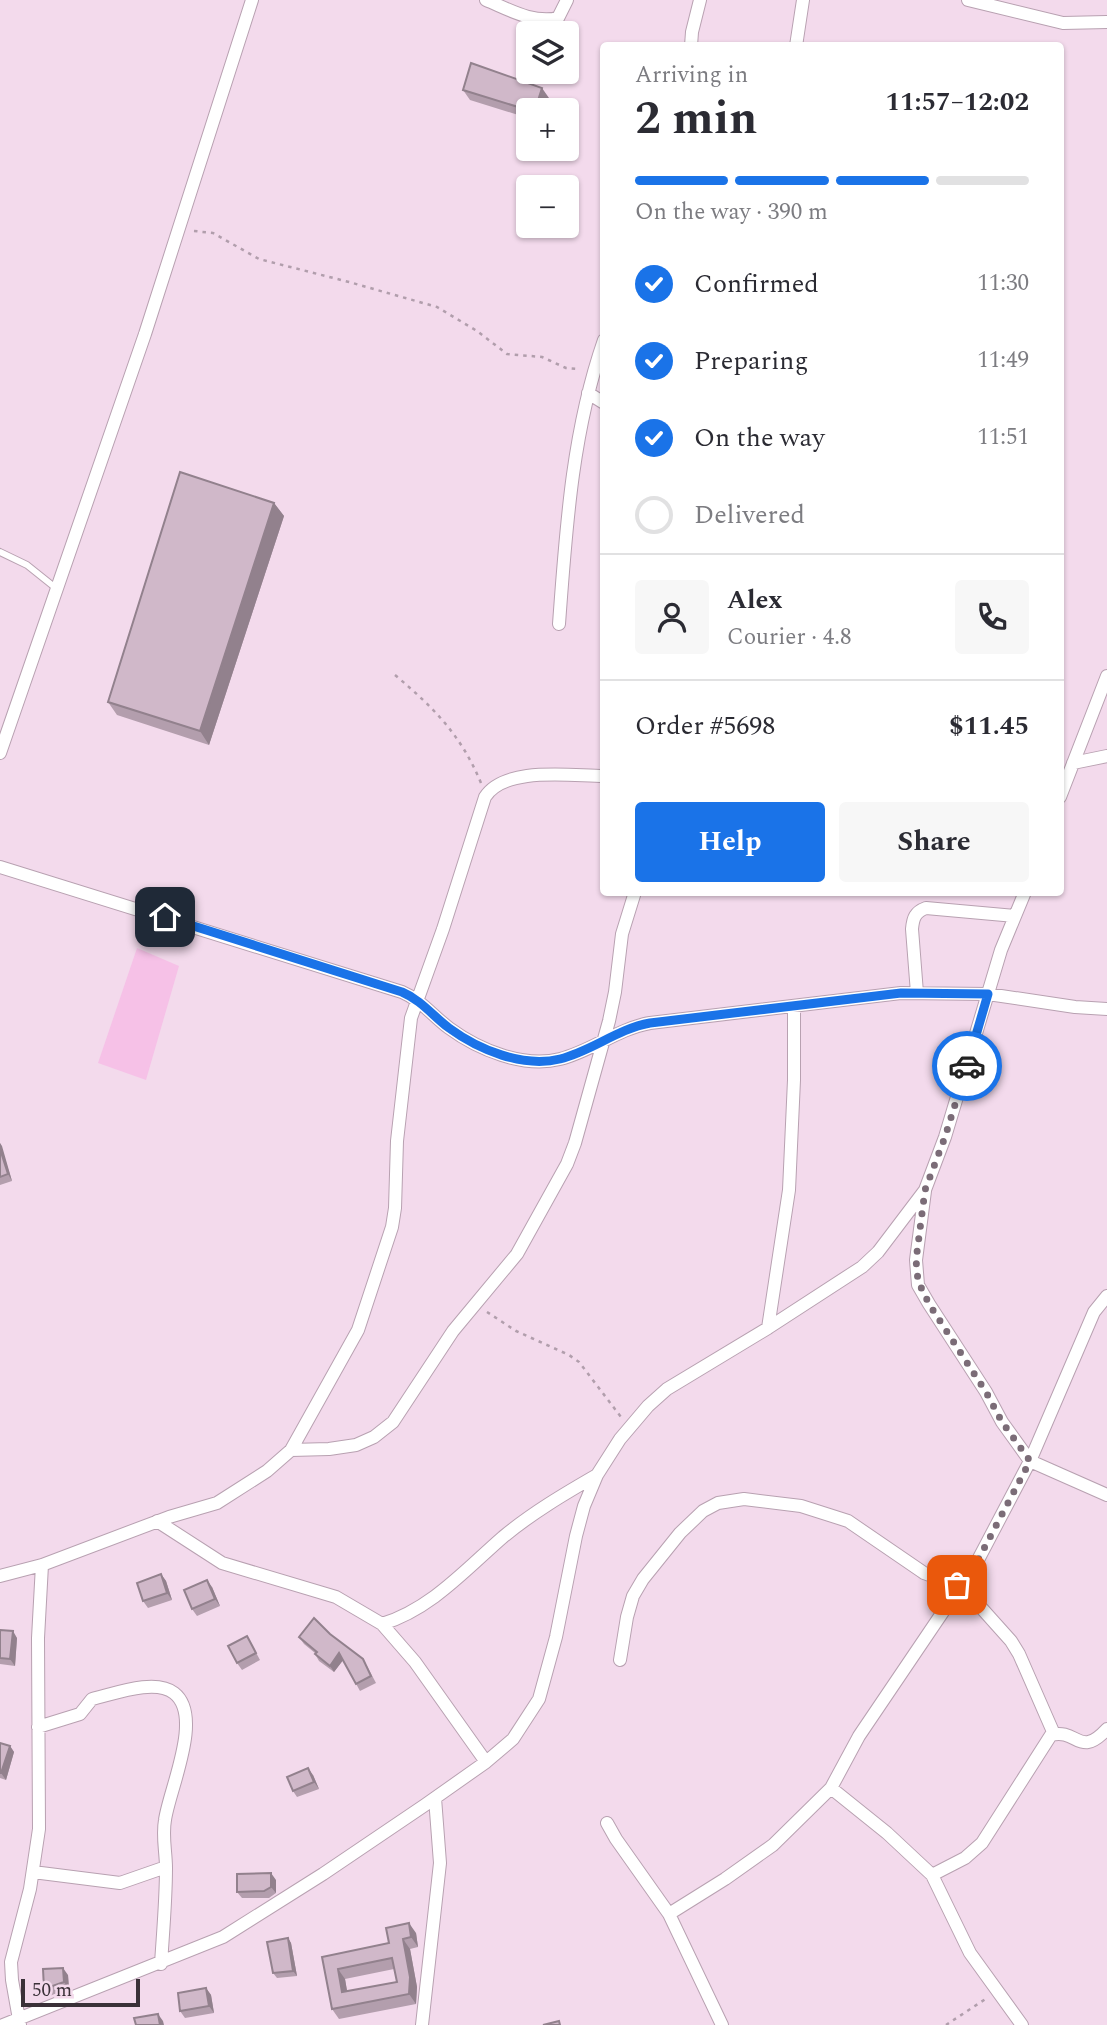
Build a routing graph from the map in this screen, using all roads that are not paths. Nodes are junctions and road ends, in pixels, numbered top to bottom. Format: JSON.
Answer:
{"nodes":[{"id":1,"x":252,"y":0,"type":"edge"},
{"id":2,"x":486,"y":0,"type":"edge"},
{"id":3,"x":567,"y":0,"type":"edge"},
{"id":4,"x":700,"y":0,"type":"edge"},
{"id":5,"x":803,"y":0,"type":"edge"},
{"id":6,"x":968,"y":0,"type":"edge"},
{"id":7,"x":1107,"y":22,"type":"edge"},
{"id":8,"x":691,"y":42,"type":"edge"},
{"id":9,"x":797,"y":42,"type":"edge"},
{"id":10,"x":600,"y":351,"type":"edge"},
{"id":11,"x":588,"y":393,"type":"junction"},
{"id":12,"x":600,"y":400,"type":"edge"},
{"id":13,"x":0,"y":552,"type":"edge"},
{"id":14,"x":57,"y":589,"type":"junction"},
{"id":15,"x":559,"y":624,"type":"dead end"},
{"id":16,"x":1107,"y":676,"type":"edge"},
{"id":17,"x":0,"y":753,"type":"edge"},
{"id":18,"x":1107,"y":756,"type":"edge"},
{"id":19,"x":1073,"y":763,"type":"junction"},
{"id":20,"x":600,"y":776,"type":"edge"},
{"id":21,"x":1064,"y":787,"type":"edge"},
{"id":22,"x":0,"y":867,"type":"edge"},
{"id":23,"x":634,"y":896,"type":"edge"},
{"id":24,"x":1013,"y":896,"type":"edge"},
{"id":25,"x":1023,"y":896,"type":"edge"},
{"id":26,"x":1016,"y":913,"type":"junction"},
{"id":27,"x":916,"y":993,"type":"junction"},
{"id":28,"x":988,"y":994,"type":"junction"},
{"id":29,"x":416,"y":999,"type":"junction"},
{"id":30,"x":794,"y":1006,"type":"junction"},
{"id":31,"x":1107,"y":1009,"type":"edge"},
{"id":32,"x":602,"y":1041,"type":"junction"},
{"id":33,"x":925,"y":1190,"type":"junction"},
{"id":34,"x":1107,"y":1296,"type":"edge"},
{"id":35,"x":768,"y":1328,"type":"junction"},
{"id":36,"x":290,"y":1450,"type":"junction"},
{"id":37,"x":1030,"y":1461,"type":"junction"},
{"id":38,"x":597,"y":1475,"type":"junction"},
{"id":39,"x":1107,"y":1495,"type":"edge"},
{"id":40,"x":158,"y":1521,"type":"junction"},
{"id":41,"x":42,"y":1565,"type":"junction"},
{"id":42,"x":0,"y":1576,"type":"edge"},
{"id":43,"x":961,"y":1587,"type":"junction"},
{"id":44,"x":382,"y":1624,"type":"junction"},
{"id":45,"x":620,"y":1660,"type":"dead end"},
{"id":46,"x":38,"y":1727,"type":"junction"},
{"id":47,"x":1107,"y":1729,"type":"edge"},
{"id":48,"x":1054,"y":1734,"type":"junction"},
{"id":49,"x":486,"y":1762,"type":"junction"},
{"id":50,"x":831,"y":1788,"type":"junction"},
{"id":51,"x":435,"y":1798,"type":"junction"},
{"id":52,"x":607,"y":1824,"type":"dead end"},
{"id":53,"x":166,"y":1867,"type":"junction"},
{"id":54,"x":33,"y":1872,"type":"junction"},
{"id":55,"x":932,"y":1875,"type":"junction"},
{"id":56,"x":669,"y":1914,"type":"junction"},
{"id":57,"x":161,"y":1964,"type":"junction"},
{"id":58,"x":20,"y":2021,"type":"edge"},
{"id":59,"x":3,"y":2025,"type":"edge"},
{"id":60,"x":422,"y":2025,"type":"edge"},
{"id":61,"x":722,"y":2025,"type":"edge"},
{"id":62,"x":1022,"y":2025,"type":"edge"}],
"edges":[{"from":1,"to":14,"type":"street"},
{"from":2,"to":3,"type":"street"},
{"from":4,"to":8,"type":"street"},
{"from":5,"to":9,"type":"street"},
{"from":6,"to":7,"type":"street"},
{"from":10,"to":11,"type":"street"},
{"from":11,"to":12,"type":"street"},
{"from":11,"to":15,"type":"street"},
{"from":13,"to":14,"type":"lane"},
{"from":14,"to":17,"type":"street"},
{"from":16,"to":19,"type":"street"},
{"from":18,"to":19,"type":"street"},
{"from":19,"to":21,"type":"street"},
{"from":20,"to":29,"type":"street"},
{"from":22,"to":29,"type":"street"},
{"from":23,"to":32,"type":"street"},
{"from":24,"to":26,"type":"street"},
{"from":25,"to":26,"type":"street"},
{"from":26,"to":27,"type":"street"},
{"from":26,"to":28,"type":"street"},
{"from":27,"to":28,"type":"street"},
{"from":27,"to":30,"type":"street"},
{"from":28,"to":31,"type":"street"},
{"from":28,"to":33,"type":"street"},
{"from":29,"to":32,"type":"street"},
{"from":29,"to":36,"type":"street"},
{"from":30,"to":32,"type":"street"},
{"from":30,"to":35,"type":"street"},
{"from":32,"to":36,"type":"street"},
{"from":33,"to":35,"type":"street"},
{"from":33,"to":37,"type":"street"},
{"from":34,"to":37,"type":"street"},
{"from":35,"to":38,"type":"street"},
{"from":36,"to":40,"type":"street"},
{"from":37,"to":39,"type":"street"},
{"from":37,"to":43,"type":"street"},
{"from":38,"to":44,"type":"street"},
{"from":38,"to":49,"type":"street"},
{"from":40,"to":41,"type":"street"},
{"from":40,"to":44,"type":"street"},
{"from":41,"to":42,"type":"street"},
{"from":41,"to":46,"type":"street"},
{"from":43,"to":45,"type":"street"},
{"from":43,"to":48,"type":"street"},
{"from":43,"to":50,"type":"street"},
{"from":44,"to":49,"type":"street"},
{"from":46,"to":53,"type":"street"},
{"from":46,"to":54,"type":"street"},
{"from":47,"to":48,"type":"street"},
{"from":48,"to":55,"type":"street"},
{"from":49,"to":51,"type":"street"},
{"from":50,"to":55,"type":"street"},
{"from":50,"to":56,"type":"street"},
{"from":51,"to":57,"type":"street"},
{"from":51,"to":60,"type":"street"},
{"from":52,"to":56,"type":"street"},
{"from":53,"to":54,"type":"street"},
{"from":53,"to":57,"type":"street"},
{"from":54,"to":58,"type":"street"},
{"from":55,"to":62,"type":"street"},
{"from":56,"to":61,"type":"street"},
{"from":57,"to":58,"type":"street"},
{"from":58,"to":59,"type":"street"}]}
